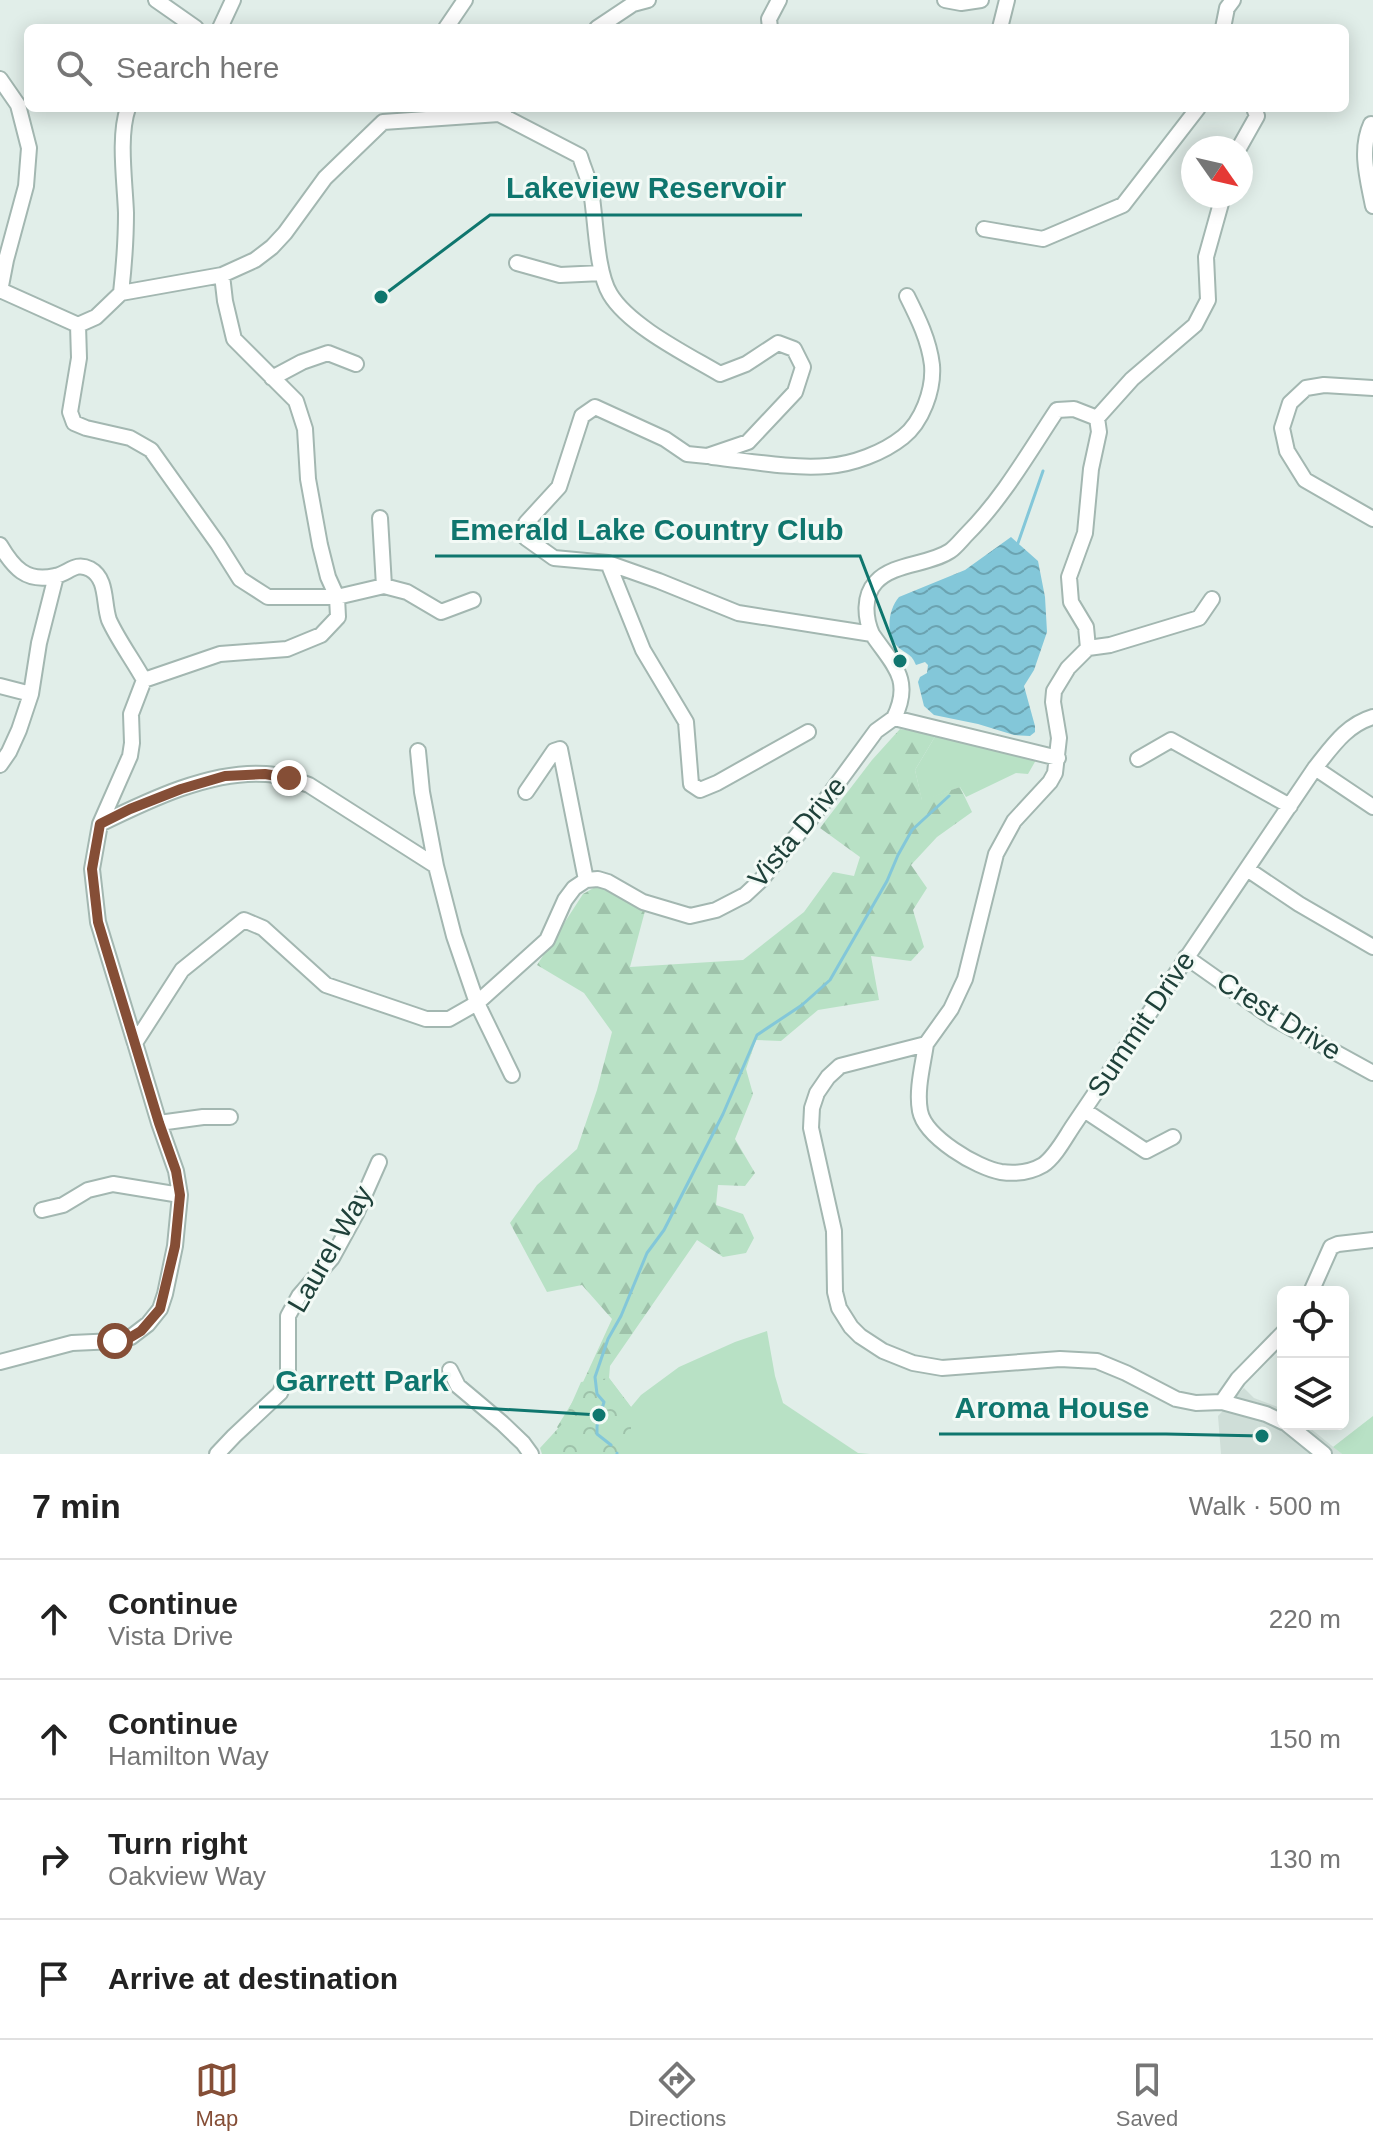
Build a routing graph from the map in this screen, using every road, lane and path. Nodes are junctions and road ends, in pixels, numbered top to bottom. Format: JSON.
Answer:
{"nodes":[{"id":1,"x":156,"y":0,"type":"edge"},
{"id":2,"x":233,"y":0,"type":"edge"},
{"id":3,"x":465,"y":0,"type":"edge"},
{"id":4,"x":648,"y":0,"type":"edge"},
{"id":5,"x":779,"y":0,"type":"edge"},
{"id":6,"x":945,"y":0,"type":"edge"},
{"id":7,"x":981,"y":0,"type":"edge"},
{"id":8,"x":1007,"y":0,"type":"edge"},
{"id":9,"x":1233,"y":0,"type":"edge"},
{"id":10,"x":190,"y":24,"type":"edge"},
{"id":11,"x":222,"y":24,"type":"edge"},
{"id":12,"x":449,"y":24,"type":"edge"},
{"id":13,"x":603,"y":24,"type":"edge"},
{"id":14,"x":770,"y":24,"type":"edge"},
{"id":15,"x":1001,"y":24,"type":"edge"},
{"id":16,"x":1224,"y":24,"type":"edge"},
{"id":17,"x":0,"y":79,"type":"edge"},
{"id":18,"x":127,"y":112,"type":"edge"},
{"id":19,"x":389,"y":112,"type":"edge"},
{"id":20,"x":492,"y":112,"type":"edge"},
{"id":21,"x":505,"y":112,"type":"edge"},
{"id":22,"x":1195,"y":112,"type":"edge"},
{"id":23,"x":1256,"y":112,"type":"edge"},
{"id":24,"x":383,"y":122,"type":"junction"},
{"id":25,"x":1371,"y":124,"type":"dead end"},
{"id":26,"x":1246,"y":136,"type":"edge"},
{"id":27,"x":1373,"y":206,"type":"edge"},
{"id":28,"x":1220,"y":208,"type":"edge"},
{"id":29,"x":984,"y":229,"type":"dead end"},
{"id":30,"x":517,"y":263,"type":"dead end"},
{"id":31,"x":602,"y":273,"type":"junction"},
{"id":32,"x":222,"y":275,"type":"junction"},
{"id":33,"x":0,"y":291,"type":"edge"},
{"id":34,"x":121,"y":293,"type":"junction"},
{"id":35,"x":907,"y":296,"type":"dead end"},
{"id":36,"x":78,"y":325,"type":"junction"},
{"id":37,"x":356,"y":364,"type":"dead end"},
{"id":38,"x":272,"y":378,"type":"junction"},
{"id":39,"x":1373,"y":388,"type":"edge"},
{"id":40,"x":1097,"y":418,"type":"junction"},
{"id":41,"x":707,"y":456,"type":"junction"},
{"id":42,"x":380,"y":518,"type":"dead end"},
{"id":43,"x":1373,"y":519,"type":"edge"},
{"id":44,"x":0,"y":545,"type":"edge"},
{"id":45,"x":608,"y":563,"type":"junction"},
{"id":46,"x":56,"y":576,"type":"junction"},
{"id":47,"x":384,"y":586,"type":"junction"},
{"id":48,"x":337,"y":597,"type":"junction"},
{"id":49,"x":1212,"y":599,"type":"dead end"},
{"id":50,"x":473,"y":600,"type":"dead end"},
{"id":51,"x":872,"y":634,"type":"junction"},
{"id":52,"x":1088,"y":648,"type":"junction"},
{"id":53,"x":144,"y":680,"type":"junction"},
{"id":54,"x":0,"y":686,"type":"edge"},
{"id":55,"x":31,"y":694,"type":"junction"},
{"id":56,"x":1373,"y":717,"type":"edge"},
{"id":57,"x":894,"y":718,"type":"junction"},
{"id":58,"x":808,"y":732,"type":"dead end"},
{"id":59,"x":418,"y":751,"type":"dead end"},
{"id":60,"x":1058,"y":758,"type":"junction"},
{"id":61,"x":1138,"y":759,"type":"dead end"},
{"id":62,"x":0,"y":765,"type":"edge"},
{"id":63,"x":1315,"y":768,"type":"junction"},
{"id":64,"x":526,"y":792,"type":"dead end"},
{"id":65,"x":1290,"y":806,"type":"junction"},
{"id":66,"x":1373,"y":807,"type":"edge"},
{"id":67,"x":100,"y":824,"type":"junction"},
{"id":68,"x":436,"y":866,"type":"junction"},
{"id":69,"x":1247,"y":869,"type":"junction"},
{"id":70,"x":586,"y":880,"type":"junction"},
{"id":71,"x":1373,"y":947,"type":"edge"},
{"id":72,"x":1186,"y":957,"type":"junction"},
{"id":73,"x":477,"y":1003,"type":"junction"},
{"id":74,"x":135,"y":1043,"type":"junction"},
{"id":75,"x":926,"y":1044,"type":"junction"},
{"id":76,"x":1373,"y":1073,"type":"edge"},
{"id":77,"x":512,"y":1075,"type":"dead end"},
{"id":78,"x":1084,"y":1110,"type":"junction"},
{"id":79,"x":230,"y":1117,"type":"dead end"},
{"id":80,"x":159,"y":1123,"type":"junction"},
{"id":81,"x":1173,"y":1137,"type":"dead end"},
{"id":82,"x":379,"y":1162,"type":"dead end"},
{"id":83,"x":180,"y":1195,"type":"junction"},
{"id":84,"x":42,"y":1210,"type":"dead end"},
{"id":85,"x":1373,"y":1240,"type":"edge"},
{"id":86,"x":1314,"y":1286,"type":"edge"},
{"id":87,"x":1277,"y":1339,"type":"edge"},
{"id":88,"x":0,"y":1362,"type":"edge"},
{"id":89,"x":450,"y":1370,"type":"dead end"},
{"id":90,"x":1222,"y":1402,"type":"junction"},
{"id":91,"x":1277,"y":1419,"type":"edge"},
{"id":92,"x":1294,"y":1430,"type":"edge"},
{"id":93,"x":217,"y":1454,"type":"edge"},
{"id":94,"x":531,"y":1454,"type":"edge"},
{"id":95,"x":1324,"y":1454,"type":"edge"}],
"edges":[{"from":1,"to":10,"type":"street"},
{"from":2,"to":11,"type":"street"},
{"from":3,"to":12,"type":"street"},
{"from":4,"to":13,"type":"street"},
{"from":5,"to":14,"type":"street"},
{"from":6,"to":7,"type":"street"},
{"from":8,"to":15,"type":"street"},
{"from":9,"to":16,"type":"street"},
{"from":17,"to":33,"type":"street"},
{"from":18,"to":34,"type":"street"},
{"from":19,"to":24,"type":"street"},
{"from":20,"to":24,"type":"street"},
{"from":21,"to":31,"type":"street"},
{"from":22,"to":29,"type":"street"},
{"from":23,"to":26,"type":"street"},
{"from":24,"to":32,"type":"street"},
{"from":25,"to":27,"type":"street"},
{"from":28,"to":40,"type":"street"},
{"from":30,"to":31,"type":"street"},
{"from":31,"to":41,"type":"street"},
{"from":32,"to":34,"type":"street"},
{"from":32,"to":38,"type":"street"},
{"from":33,"to":36,"type":"street"},
{"from":34,"to":36,"type":"street"},
{"from":35,"to":41,"type":"street"},
{"from":36,"to":48,"type":"street"},
{"from":37,"to":38,"type":"street"},
{"from":38,"to":48,"type":"street"},
{"from":39,"to":43,"type":"street"},
{"from":40,"to":51,"type":"street"},
{"from":40,"to":52,"type":"street"},
{"from":41,"to":45,"type":"street"},
{"from":42,"to":47,"type":"street"},
{"from":44,"to":46,"type":"street"},
{"from":45,"to":51,"type":"street"},
{"from":45,"to":58,"type":"street"},
{"from":46,"to":53,"type":"street"},
{"from":46,"to":55,"type":"street"},
{"from":47,"to":48,"type":"street"},
{"from":47,"to":50,"type":"street"},
{"from":48,"to":53,"type":"street"},
{"from":49,"to":52,"type":"street"},
{"from":51,"to":57,"type":"street"},
{"from":52,"to":60,"type":"street"},
{"from":53,"to":67,"type":"street"},
{"from":54,"to":55,"type":"street"},
{"from":55,"to":62,"type":"street"},
{"from":56,"to":63,"type":"street","name":"Summit Drive"},
{"from":57,"to":60,"type":"street"},
{"from":57,"to":70,"type":"street","name":"Vista Drive"},
{"from":59,"to":68,"type":"street"},
{"from":60,"to":75,"type":"street"},
{"from":61,"to":65,"type":"street"},
{"from":63,"to":65,"type":"street","name":"Summit Drive"},
{"from":63,"to":66,"type":"street"},
{"from":64,"to":70,"type":"street"},
{"from":65,"to":69,"type":"street","name":"Summit Drive"},
{"from":67,"to":68,"type":"street"},
{"from":67,"to":74,"type":"street"},
{"from":68,"to":73,"type":"street"},
{"from":69,"to":71,"type":"street"},
{"from":69,"to":72,"type":"street","name":"Summit Drive"},
{"from":70,"to":73,"type":"street"},
{"from":72,"to":76,"type":"street","name":"Crest Drive"},
{"from":72,"to":78,"type":"street","name":"Summit Drive"},
{"from":73,"to":74,"type":"street"},
{"from":73,"to":77,"type":"street"},
{"from":74,"to":80,"type":"street"},
{"from":75,"to":78,"type":"street","name":"Summit Drive"},
{"from":75,"to":90,"type":"street"},
{"from":78,"to":81,"type":"street"},
{"from":79,"to":80,"type":"street"},
{"from":80,"to":83,"type":"street"},
{"from":82,"to":93,"type":"street","name":"Laurel Way"},
{"from":83,"to":84,"type":"street"},
{"from":83,"to":88,"type":"street"},
{"from":85,"to":86,"type":"street"},
{"from":87,"to":90,"type":"street"},
{"from":89,"to":94,"type":"street"},
{"from":90,"to":91,"type":"street"},
{"from":92,"to":95,"type":"street"}]}
